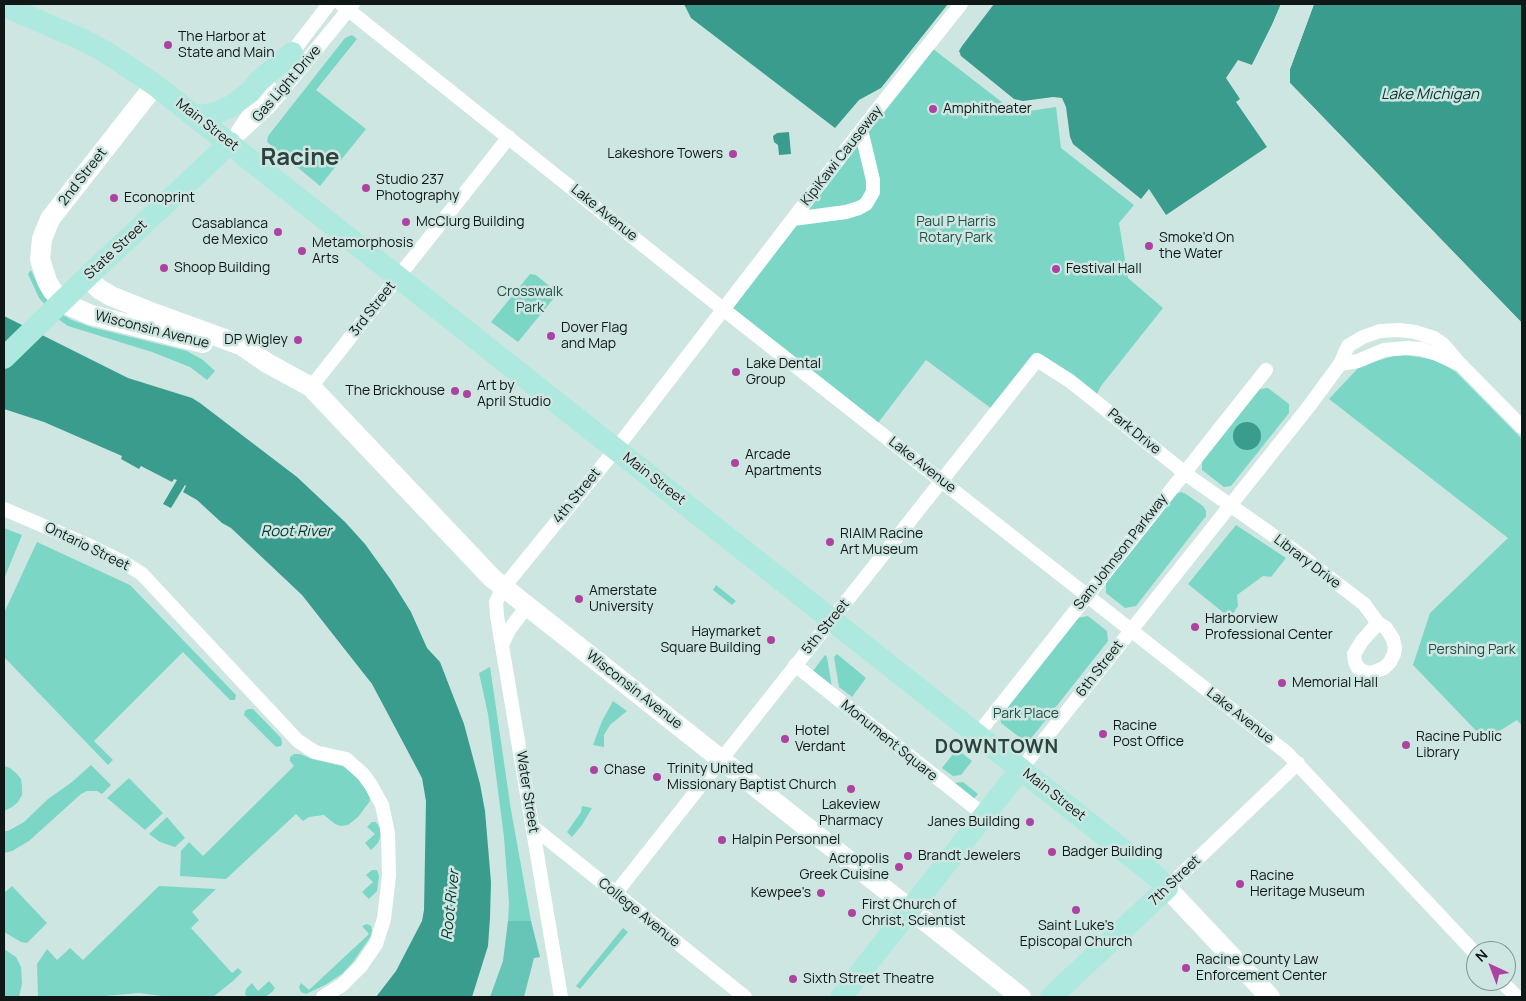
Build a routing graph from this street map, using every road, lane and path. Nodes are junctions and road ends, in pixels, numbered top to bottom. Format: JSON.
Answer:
{"nodes":[{"id":1,"x":329,"y":4,"type":"edge"},
{"id":2,"x":961,"y":4,"type":"edge"},
{"id":3,"x":4,"y":6,"type":"edge"},
{"id":4,"x":347,"y":6,"type":"edge"},
{"id":5,"x":292,"y":52,"type":"junction"},
{"id":6,"x":156,"y":85,"type":"junction"},
{"id":7,"x":195,"y":116,"type":"junction"},
{"id":8,"x":862,"y":130,"type":"junction"},
{"id":9,"x":509,"y":136,"type":"junction"},
{"id":10,"x":230,"y":143,"type":"junction"},
{"id":11,"x":793,"y":219,"type":"junction"},
{"id":12,"x":399,"y":276,"type":"junction"},
{"id":13,"x":47,"y":281,"type":"joint"},
{"id":14,"x":80,"y":284,"type":"junction"},
{"id":15,"x":723,"y":309,"type":"junction"},
{"id":16,"x":4,"y":358,"type":"edge"},
{"id":17,"x":1037,"y":360,"type":"joint"},
{"id":18,"x":267,"y":363,"type":"junction"},
{"id":19,"x":1340,"y":364,"type":"junction"},
{"id":20,"x":1460,"y":364,"type":"junction"},
{"id":21,"x":1266,"y":370,"type":"dead end"},
{"id":22,"x":311,"y":387,"type":"junction"},
{"id":23,"x":1522,"y":427,"type":"edge"},
{"id":24,"x":616,"y":449,"type":"junction"},
{"id":25,"x":1184,"y":472,"type":"junction"},
{"id":26,"x":942,"y":481,"type":"junction"},
{"id":27,"x":1230,"y":506,"type":"junction"},
{"id":28,"x":4,"y":509,"type":"edge"},
{"id":29,"x":503,"y":588,"type":"junction"},
{"id":30,"x":1086,"y":595,"type":"junction"},
{"id":31,"x":528,"y":606,"type":"junction"},
{"id":32,"x":832,"y":619,"type":"junction"},
{"id":33,"x":1378,"y":623,"type":"dead end"},
{"id":34,"x":1131,"y":630,"type":"junction"},
{"id":35,"x":502,"y":645,"type":"junction"},
{"id":36,"x":795,"y":665,"type":"junction"},
{"id":37,"x":977,"y":735,"type":"junction"},
{"id":38,"x":721,"y":759,"type":"junction"},
{"id":39,"x":1298,"y":763,"type":"junction"},
{"id":40,"x":1020,"y":769,"type":"junction"},
{"id":41,"x":984,"y":815,"type":"junction"},
{"id":42,"x":533,"y":827,"type":"junction"},
{"id":43,"x":1167,"y":888,"type":"junction"},
{"id":44,"x":614,"y":894,"type":"junction"},
{"id":45,"x":910,"y":908,"type":"junction"},
{"id":46,"x":1466,"y":943,"type":"edge"},
{"id":47,"x":323,"y":997,"type":"edge"},
{"id":48,"x":561,"y":997,"type":"edge"},
{"id":49,"x":745,"y":997,"type":"edge"},
{"id":50,"x":841,"y":997,"type":"edge"},
{"id":51,"x":1021,"y":997,"type":"edge"},
{"id":52,"x":1051,"y":997,"type":"edge"},
{"id":53,"x":1270,"y":997,"type":"edge"}],
"edges":[{"from":1,"to":5,"type":"street","name":"Gas Light Drive"},
{"from":2,"to":8,"type":"street","name":"KipiKawi Causeway"},
{"from":3,"to":6,"type":"main road","name":"Main Street"},
{"from":4,"to":9,"type":"street","name":"Lake Avenue"},
{"from":4,"to":10,"type":"street","name":"Gas Light Drive"},
{"from":5,"to":7,"type":"main road"},
{"from":5,"to":10,"type":"street","name":"Gas Light Drive"},
{"from":6,"to":7,"type":"main road","name":"Main Street"},
{"from":6,"to":13,"type":"street","name":"2nd Street"},
{"from":7,"to":10,"type":"main road","name":"Main Street"},
{"from":8,"to":11,"type":"street","name":"KipiKawi Causeway"},
{"from":8,"to":11,"type":"street"},
{"from":9,"to":12,"type":"street","name":"3rd Street"},
{"from":9,"to":15,"type":"street","name":"Lake Avenue"},
{"from":10,"to":12,"type":"main road","name":"Main Street"},
{"from":10,"to":14,"type":"main road","name":"State Street"},
{"from":11,"to":15,"type":"street","name":"KipiKawi Causeway"},
{"from":12,"to":22,"type":"street","name":"3rd Street"},
{"from":12,"to":24,"type":"main road","name":"Main Street"},
{"from":13,"to":18,"type":"street","name":"Wisconsin Avenue"},
{"from":14,"to":16,"type":"main road","name":"State Street"},
{"from":14,"to":18,"type":"street","name":"Wisconsin Avenue"},
{"from":15,"to":24,"type":"street","name":"4th Street"},
{"from":15,"to":26,"type":"street","name":"Lake Avenue"},
{"from":17,"to":25,"type":"street","name":"Park Drive"},
{"from":17,"to":26,"type":"street","name":"5th Street"},
{"from":18,"to":22,"type":"street","name":"Wisconsin Avenue"},
{"from":19,"to":20,"type":"street"},
{"from":19,"to":20,"type":"street","name":"6th Street"},
{"from":19,"to":27,"type":"street","name":"6th Street"},
{"from":20,"to":23,"type":"street","name":"6th Street"},
{"from":21,"to":25,"type":"street","name":"Sam Johnson Parkway"},
{"from":22,"to":29,"type":"street","name":"Wisconsin Avenue"},
{"from":24,"to":29,"type":"street","name":"4th Street"},
{"from":24,"to":32,"type":"main road","name":"Main Street"},
{"from":25,"to":27,"type":"street","name":"Park Drive"},
{"from":25,"to":30,"type":"street","name":"Sam Johnson Parkway"},
{"from":26,"to":30,"type":"street","name":"Lake Avenue"},
{"from":26,"to":32,"type":"street","name":"5th Street"},
{"from":27,"to":33,"type":"street","name":"Library Drive"},
{"from":27,"to":34,"type":"street","name":"6th Street"},
{"from":28,"to":47,"type":"street","name":"Ontario Street"},
{"from":29,"to":31,"type":"street","name":"Wisconsin Avenue"},
{"from":29,"to":35,"type":"street","name":"Water Street"},
{"from":30,"to":34,"type":"street","name":"Lake Avenue"},
{"from":30,"to":37,"type":"street","name":"Sam Johnson Parkway"},
{"from":31,"to":35,"type":"street"},
{"from":31,"to":38,"type":"street","name":"Wisconsin Avenue"},
{"from":32,"to":36,"type":"street","name":"5th Street"},
{"from":32,"to":37,"type":"main road","name":"Main Street"},
{"from":34,"to":39,"type":"street","name":"Lake Avenue"},
{"from":34,"to":40,"type":"street","name":"6th Street"},
{"from":35,"to":42,"type":"street","name":"Water Street"},
{"from":36,"to":38,"type":"street","name":"5th Street"},
{"from":36,"to":41,"type":"street","name":"Monument Square"},
{"from":37,"to":40,"type":"main road","name":"Main Street"},
{"from":38,"to":44,"type":"street","name":"5th Street"},
{"from":38,"to":45,"type":"street","name":"Wisconsin Avenue"},
{"from":39,"to":43,"type":"street","name":"7th Street"},
{"from":39,"to":46,"type":"street","name":"Lake Avenue"},
{"from":40,"to":41,"type":"main road","name":"6th Street"},
{"from":40,"to":43,"type":"main road","name":"Main Street"},
{"from":41,"to":45,"type":"main road","name":"6th Street"},
{"from":42,"to":44,"type":"street","name":"College Avenue"},
{"from":42,"to":48,"type":"street","name":"Water Street"},
{"from":43,"to":52,"type":"main road","name":"7th Street"},
{"from":43,"to":53,"type":"street","name":"Main Street"},
{"from":44,"to":49,"type":"street","name":"College Avenue"},
{"from":45,"to":50,"type":"main road","name":"6th Street"},
{"from":45,"to":51,"type":"street","name":"Wisconsin Avenue"}]}
